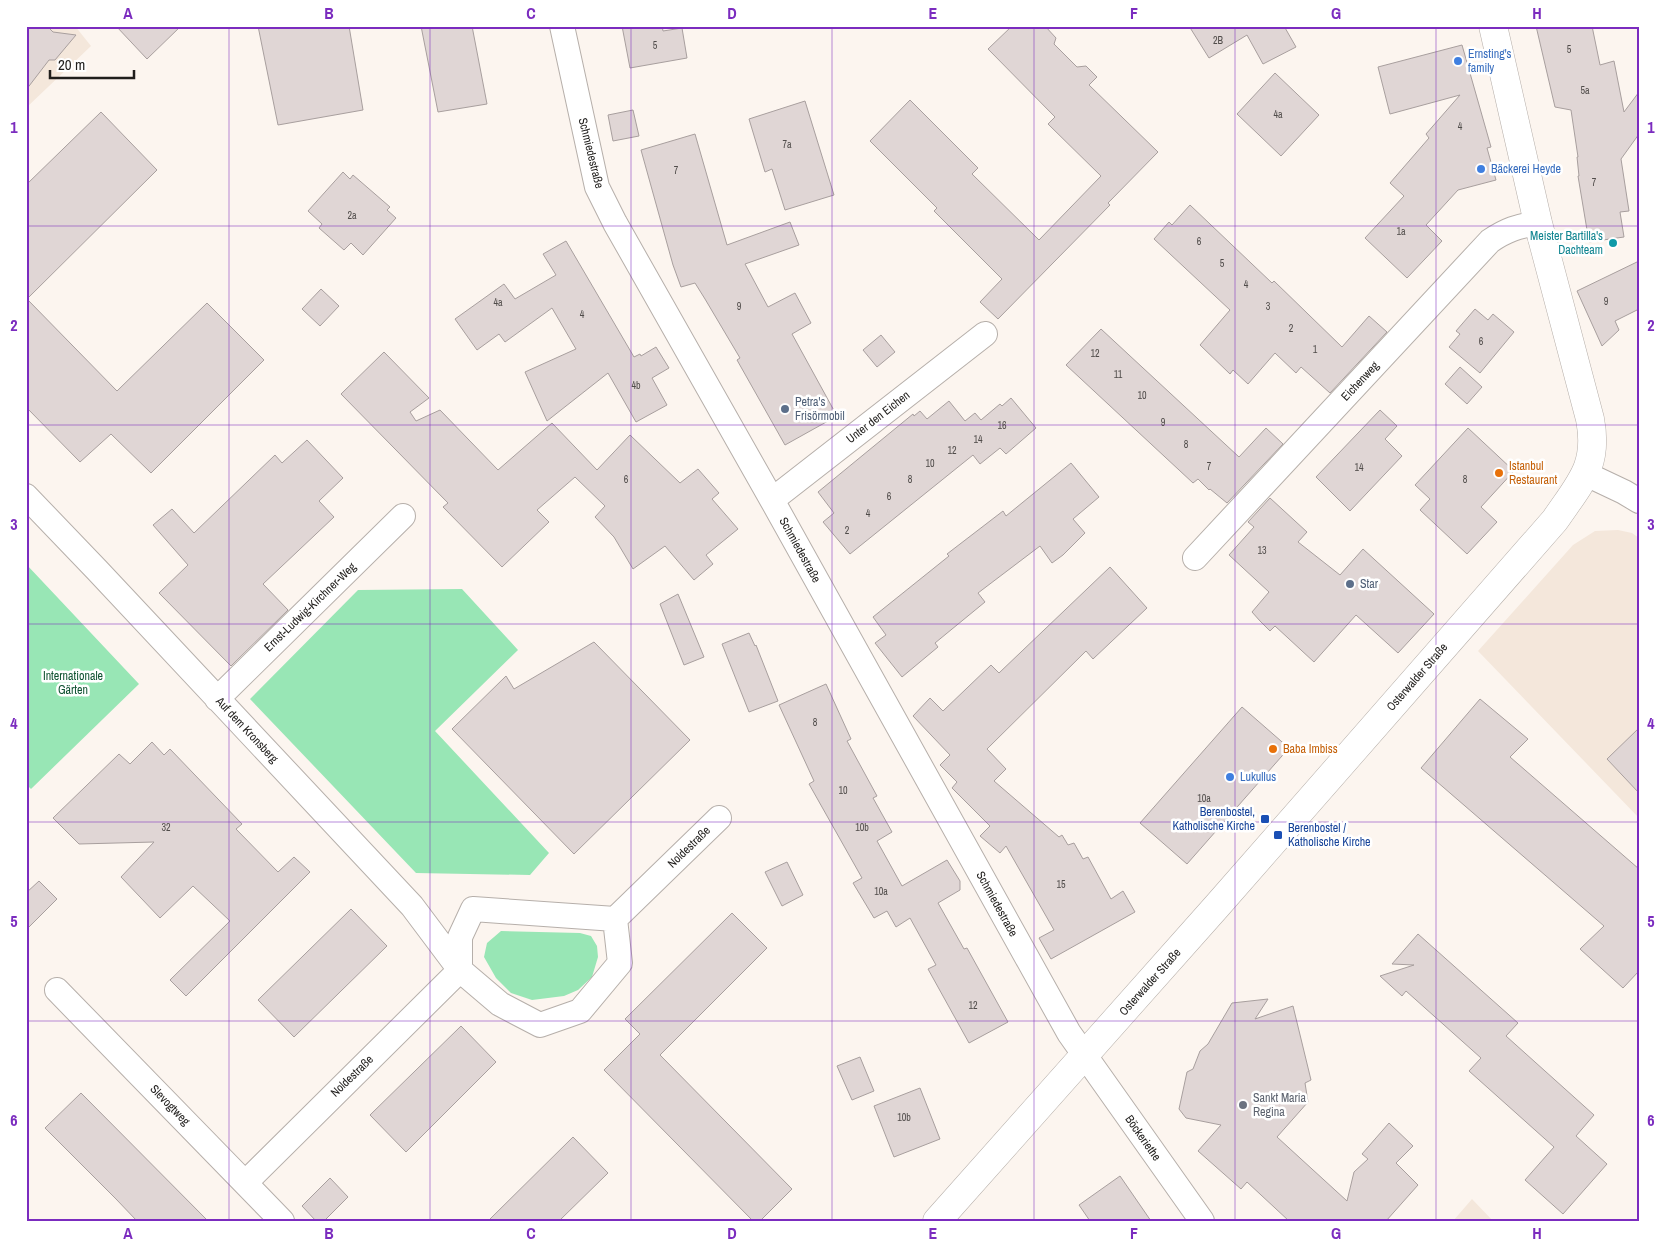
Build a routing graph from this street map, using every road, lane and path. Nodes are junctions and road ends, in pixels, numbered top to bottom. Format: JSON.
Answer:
{"nodes":[{"id":1,"x":562,"y":26,"type":"edge"},
{"id":2,"x":1493,"y":26,"type":"edge"},
{"id":3,"x":1538,"y":223,"type":"junction"},
{"id":4,"x":985,"y":334,"type":"dead end"},
{"id":5,"x":1586,"y":474,"type":"junction"},
{"id":6,"x":26,"y":496,"type":"edge"},
{"id":7,"x":772,"y":500,"type":"junction"},
{"id":8,"x":1639,"y":501,"type":"edge"},
{"id":9,"x":403,"y":516,"type":"dead end"},
{"id":10,"x":1195,"y":558,"type":"dead end"},
{"id":11,"x":217,"y":698,"type":"junction"},
{"id":12,"x":720,"y":818,"type":"dead end"},
{"id":13,"x":615,"y":919,"type":"junction"},
{"id":14,"x":460,"y":970,"type":"junction"},
{"id":15,"x":57,"y":990,"type":"dead end"},
{"id":16,"x":1084,"y":1055,"type":"junction"},
{"id":17,"x":245,"y":1183,"type":"junction"},
{"id":18,"x":282,"y":1221,"type":"edge"},
{"id":19,"x":936,"y":1221,"type":"edge"},
{"id":20,"x":1202,"y":1221,"type":"edge"}],
"edges":[{"from":1,"to":7,"type":"street","name":"Schmiedestraße"},
{"from":2,"to":3,"type":"street","name":"Osterwalder Straße"},
{"from":3,"to":5,"type":"street","name":"Osterwalder Straße"},
{"from":3,"to":10,"type":"street","name":"Eichenweg"},
{"from":4,"to":7,"type":"street","name":"Unter den Eichen"},
{"from":5,"to":8,"type":"street"},
{"from":5,"to":16,"type":"street","name":"Osterwalder Straße"},
{"from":6,"to":11,"type":"street","name":"Auf dem Kronsberg"},
{"from":7,"to":16,"type":"street","name":"Schmiedestraße"},
{"from":9,"to":11,"type":"street","name":"Ernst-Ludwig-Kirchner-Weg"},
{"from":11,"to":14,"type":"street","name":"Auf dem Kronsberg"},
{"from":12,"to":13,"type":"street","name":"Noldestraße"},
{"from":13,"to":14,"type":"street"},
{"from":13,"to":14,"type":"street"},
{"from":14,"to":17,"type":"street","name":"Noldestraße"},
{"from":15,"to":17,"type":"street","name":"Slevogtweg"},
{"from":16,"to":19,"type":"street","name":"Osterwalder Straße"},
{"from":16,"to":20,"type":"street","name":"Böckeriethe"},
{"from":17,"to":18,"type":"street","name":"Slevogtweg"}]}
